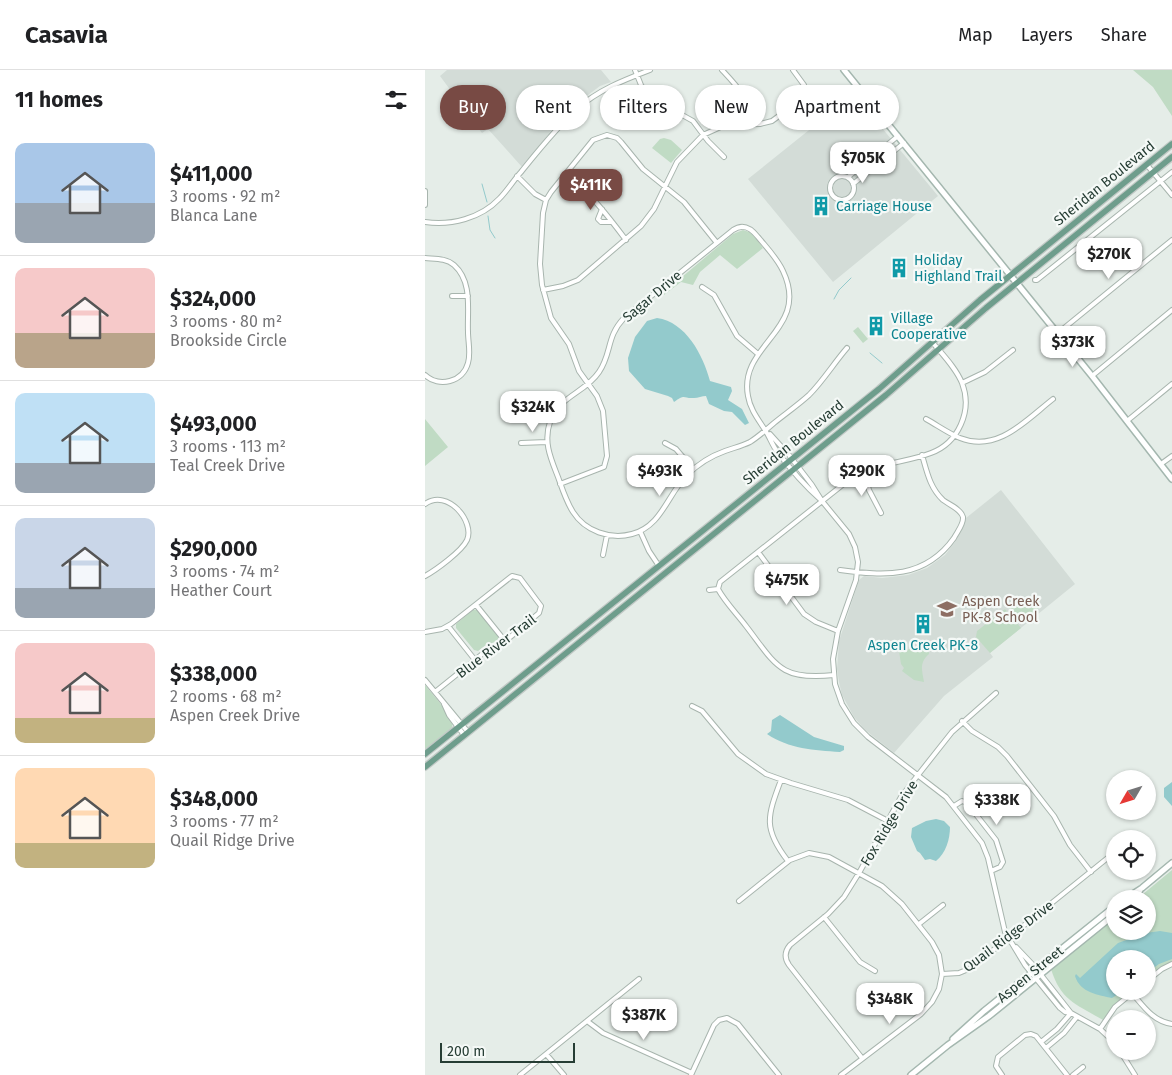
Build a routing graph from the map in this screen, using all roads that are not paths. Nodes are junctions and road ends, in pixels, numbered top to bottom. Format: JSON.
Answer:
{"nodes":[{"id":1,"x":635,"y":70,"type":"edge"},
{"id":2,"x":650,"y":70,"type":"edge"},
{"id":3,"x":722,"y":70,"type":"edge"},
{"id":4,"x":793,"y":70,"type":"edge"},
{"id":5,"x":844,"y":70,"type":"edge"},
{"id":6,"x":637,"y":75,"type":"junction"},
{"id":7,"x":734,"y":85,"type":"edge"},
{"id":8,"x":766,"y":122,"type":"edge"},
{"id":9,"x":713,"y":130,"type":"edge"},
{"id":10,"x":703,"y":134,"type":"junction"},
{"id":11,"x":898,"y":136,"type":"junction"},
{"id":12,"x":904,"y":144,"type":"junction"},
{"id":13,"x":1172,"y":144,"type":"edge"},
{"id":14,"x":724,"y":157,"type":"dead end"},
{"id":15,"x":1172,"y":157,"type":"edge"},
{"id":16,"x":1147,"y":165,"type":"junction"},
{"id":17,"x":1153,"y":172,"type":"junction"},
{"id":18,"x":1172,"y":172,"type":"edge"},
{"id":19,"x":566,"y":173,"type":"junction"},
{"id":20,"x":517,"y":176,"type":"junction"},
{"id":21,"x":848,"y":177,"type":"junction"},
{"id":22,"x":1160,"y":181,"type":"junction"},
{"id":23,"x":853,"y":184,"type":"junction"},
{"id":24,"x":665,"y":185,"type":"junction"},
{"id":25,"x":425,"y":191,"type":"edge"},
{"id":26,"x":1172,"y":196,"type":"edge"},
{"id":27,"x":546,"y":200,"type":"junction"},
{"id":28,"x":425,"y":205,"type":"edge"},
{"id":29,"x":602,"y":209,"type":"junction"},
{"id":30,"x":744,"y":220,"type":"dead end"},
{"id":31,"x":425,"y":222,"type":"edge"},
{"id":32,"x":612,"y":222,"type":"junction"},
{"id":33,"x":744,"y":226,"type":"junction"},
{"id":34,"x":626,"y":240,"type":"junction"},
{"id":35,"x":1172,"y":240,"type":"edge"},
{"id":36,"x":717,"y":243,"type":"junction"},
{"id":37,"x":425,"y":258,"type":"edge"},
{"id":38,"x":1010,"y":275,"type":"junction"},
{"id":39,"x":1035,"y":280,"type":"dead end"},
{"id":40,"x":1017,"y":283,"type":"junction"},
{"id":41,"x":702,"y":287,"type":"dead end"},
{"id":42,"x":543,"y":290,"type":"junction"},
{"id":43,"x":452,"y":296,"type":"dead end"},
{"id":44,"x":468,"y":296,"type":"junction"},
{"id":45,"x":1172,"y":310,"type":"edge"},
{"id":46,"x":1058,"y":333,"type":"junction"},
{"id":47,"x":933,"y":342,"type":"junction"},
{"id":48,"x":847,"y":348,"type":"dead end"},
{"id":49,"x":939,"y":350,"type":"junction"},
{"id":50,"x":1013,"y":350,"type":"dead end"},
{"id":51,"x":758,"y":354,"type":"junction"},
{"id":52,"x":425,"y":375,"type":"edge"},
{"id":53,"x":1092,"y":376,"type":"junction"},
{"id":54,"x":962,"y":383,"type":"junction"},
{"id":55,"x":588,"y":384,"type":"junction"},
{"id":56,"x":1172,"y":384,"type":"edge"},
{"id":57,"x":1053,"y":399,"type":"dead end"},
{"id":58,"x":926,"y":419,"type":"dead end"},
{"id":59,"x":1127,"y":421,"type":"junction"},
{"id":60,"x":765,"y":430,"type":"junction"},
{"id":61,"x":955,"y":435,"type":"junction"},
{"id":62,"x":547,"y":442,"type":"junction"},
{"id":63,"x":665,"y":443,"type":"dead end"},
{"id":64,"x":521,"y":444,"type":"dead end"},
{"id":65,"x":922,"y":455,"type":"junction"},
{"id":66,"x":1172,"y":456,"type":"edge"},
{"id":67,"x":789,"y":461,"type":"junction"},
{"id":68,"x":1161,"y":464,"type":"junction"},
{"id":69,"x":795,"y":468,"type":"junction"},
{"id":70,"x":693,"y":469,"type":"junction"},
{"id":71,"x":864,"y":471,"type":"junction"},
{"id":72,"x":1172,"y":479,"type":"edge"},
{"id":73,"x":560,"y":484,"type":"junction"},
{"id":74,"x":822,"y":501,"type":"junction"},
{"id":75,"x":425,"y":504,"type":"edge"},
{"id":76,"x":881,"y":513,"type":"dead end"},
{"id":77,"x":468,"y":530,"type":"junction"},
{"id":78,"x":474,"y":530,"type":"dead end"},
{"id":79,"x":640,"y":532,"type":"junction"},
{"id":80,"x":607,"y":535,"type":"junction"},
{"id":81,"x":758,"y":552,"type":"junction"},
{"id":82,"x":603,"y":556,"type":"dead end"},
{"id":83,"x":659,"y":566,"type":"junction"},
{"id":84,"x":840,"y":570,"type":"dead end"},
{"id":85,"x":858,"y":572,"type":"junction"},
{"id":86,"x":425,"y":576,"type":"edge"},
{"id":87,"x":718,"y":589,"type":"junction"},
{"id":88,"x":709,"y":590,"type":"dead end"},
{"id":89,"x":476,"y":605,"type":"junction"},
{"id":90,"x":448,"y":626,"type":"junction"},
{"id":91,"x":838,"y":631,"type":"junction"},
{"id":92,"x":425,"y":632,"type":"edge"},
{"id":93,"x":505,"y":641,"type":"junction"},
{"id":94,"x":475,"y":660,"type":"junction"},
{"id":95,"x":833,"y":675,"type":"junction"},
{"id":96,"x":425,"y":680,"type":"edge"},
{"id":97,"x":435,"y":692,"type":"junction"},
{"id":98,"x":997,"y":693,"type":"dead end"},
{"id":99,"x":692,"y":706,"type":"dead end"},
{"id":100,"x":962,"y":721,"type":"junction"},
{"id":101,"x":461,"y":726,"type":"junction"},
{"id":102,"x":466,"y":733,"type":"junction"},
{"id":103,"x":425,"y":754,"type":"edge"},
{"id":104,"x":425,"y":767,"type":"edge"},
{"id":105,"x":918,"y":775,"type":"junction"},
{"id":106,"x":781,"y":780,"type":"junction"},
{"id":107,"x":954,"y":806,"type":"junction"},
{"id":108,"x":888,"y":821,"type":"junction"},
{"id":109,"x":1106,"y":860,"type":"edge"},
{"id":110,"x":788,"y":862,"type":"junction"},
{"id":111,"x":1172,"y":864,"type":"edge"},
{"id":112,"x":991,"y":871,"type":"junction"},
{"id":113,"x":1091,"y":872,"type":"junction"},
{"id":114,"x":859,"y":873,"type":"junction"},
{"id":115,"x":1142,"y":888,"type":"joint"},
{"id":116,"x":1139,"y":890,"type":"edge"},
{"id":117,"x":739,"y":901,"type":"dead end"},
{"id":118,"x":943,"y":905,"type":"dead end"},
{"id":119,"x":1106,"y":913,"type":"edge"},
{"id":120,"x":824,"y":917,"type":"junction"},
{"id":121,"x":1106,"y":921,"type":"edge"},
{"id":122,"x":919,"y":924,"type":"junction"},
{"id":123,"x":1009,"y":938,"type":"junction"},
{"id":124,"x":779,"y":953,"type":"dead end"},
{"id":125,"x":785,"y":954,"type":"junction"},
{"id":126,"x":1172,"y":964,"type":"edge"},
{"id":127,"x":1034,"y":970,"type":"junction"},
{"id":128,"x":875,"y":971,"type":"dead end"},
{"id":129,"x":942,"y":974,"type":"junction"},
{"id":130,"x":1156,"y":974,"type":"edge"},
{"id":131,"x":1038,"y":976,"type":"junction"},
{"id":132,"x":639,"y":979,"type":"dead end"},
{"id":133,"x":1123,"y":1000,"type":"edge"},
{"id":134,"x":1139,"y":1000,"type":"edge"},
{"id":135,"x":1071,"y":1013,"type":"junction"},
{"id":136,"x":1076,"y":1018,"type":"junction"},
{"id":137,"x":587,"y":1021,"type":"junction"},
{"id":138,"x":1172,"y":1024,"type":"edge"},
{"id":139,"x":1060,"y":1026,"type":"junction"},
{"id":140,"x":1100,"y":1029,"type":"junction"},
{"id":141,"x":1066,"y":1031,"type":"junction"},
{"id":142,"x":1106,"y":1035,"type":"edge"},
{"id":143,"x":1041,"y":1042,"type":"junction"},
{"id":144,"x":948,"y":1045,"type":"junction"},
{"id":145,"x":1046,"y":1048,"type":"junction"},
{"id":146,"x":545,"y":1054,"type":"junction"},
{"id":147,"x":862,"y":1058,"type":"junction"},
{"id":148,"x":1126,"y":1060,"type":"edge"},
{"id":149,"x":1083,"y":1067,"type":"dead end"},
{"id":150,"x":691,"y":1074,"type":"edge"},
{"id":151,"x":520,"y":1075,"type":"edge"},
{"id":152,"x":564,"y":1075,"type":"edge"},
{"id":153,"x":779,"y":1075,"type":"edge"},
{"id":154,"x":841,"y":1075,"type":"edge"},
{"id":155,"x":911,"y":1075,"type":"edge"},
{"id":156,"x":1002,"y":1075,"type":"edge"},
{"id":157,"x":1067,"y":1075,"type":"edge"},
{"id":158,"x":1073,"y":1075,"type":"edge"},
{"id":159,"x":1135,"y":1075,"type":"edge"}],
"edges":[{"from":1,"to":6,"type":"street"},
{"from":2,"to":6,"type":"street"},
{"from":3,"to":7,"type":"street"},
{"from":4,"to":8,"type":"street"},
{"from":5,"to":11,"type":"street"},
{"from":6,"to":10,"type":"street"},
{"from":6,"to":20,"type":"street"},
{"from":9,"to":10,"type":"street"},
{"from":10,"to":14,"type":"street"},
{"from":10,"to":24,"type":"street"},
{"from":11,"to":12,"type":"street"},
{"from":11,"to":21,"type":"street"},
{"from":12,"to":23,"type":"street"},
{"from":12,"to":38,"type":"street"},
{"from":13,"to":16,"type":"main road","name":"Sheridan Boulevard"},
{"from":15,"to":17,"type":"main road","name":"Sheridan Boulevard"},
{"from":16,"to":17,"type":"street"},
{"from":16,"to":38,"type":"main road","name":"Sheridan Boulevard"},
{"from":17,"to":22,"type":"street"},
{"from":17,"to":40,"type":"main road","name":"Sheridan Boulevard"},
{"from":18,"to":22,"type":"street"},
{"from":19,"to":24,"type":"street"},
{"from":19,"to":27,"type":"street"},
{"from":19,"to":29,"type":"street"},
{"from":20,"to":27,"type":"street"},
{"from":20,"to":31,"type":"street"},
{"from":21,"to":23,"type":"street"},
{"from":21,"to":23,"type":"street"},
{"from":22,"to":26,"type":"street"},
{"from":22,"to":39,"type":"street"},
{"from":24,"to":34,"type":"street"},
{"from":24,"to":36,"type":"street"},
{"from":25,"to":28,"type":"street"},
{"from":27,"to":42,"type":"street"},
{"from":29,"to":32,"type":"street"},
{"from":29,"to":32,"type":"street"},
{"from":30,"to":33,"type":"street"},
{"from":32,"to":34,"type":"street"},
{"from":33,"to":36,"type":"street","name":"Sagar Drive"},
{"from":33,"to":51,"type":"street"},
{"from":34,"to":42,"type":"street"},
{"from":35,"to":46,"type":"street"},
{"from":36,"to":55,"type":"street","name":"Sagar Drive"},
{"from":37,"to":44,"type":"street"},
{"from":38,"to":40,"type":"street"},
{"from":38,"to":47,"type":"main road","name":"Sheridan Boulevard"},
{"from":40,"to":46,"type":"street"},
{"from":40,"to":49,"type":"main road","name":"Sheridan Boulevard"},
{"from":41,"to":51,"type":"street"},
{"from":42,"to":55,"type":"street"},
{"from":43,"to":44,"type":"street"},
{"from":44,"to":52,"type":"street"},
{"from":45,"to":53,"type":"street"},
{"from":46,"to":53,"type":"street"},
{"from":47,"to":49,"type":"street"},
{"from":47,"to":67,"type":"main road","name":"Sheridan Boulevard"},
{"from":48,"to":60,"type":"street"},
{"from":49,"to":54,"type":"street"},
{"from":49,"to":69,"type":"main road","name":"Sheridan Boulevard"},
{"from":50,"to":54,"type":"street"},
{"from":51,"to":60,"type":"street"},
{"from":53,"to":59,"type":"street"},
{"from":54,"to":61,"type":"street"},
{"from":55,"to":62,"type":"street","name":"Sagar Drive"},
{"from":55,"to":73,"type":"street"},
{"from":56,"to":59,"type":"street"},
{"from":57,"to":61,"type":"street"},
{"from":58,"to":61,"type":"street"},
{"from":59,"to":68,"type":"street"},
{"from":60,"to":67,"type":"street"},
{"from":60,"to":70,"type":"street"},
{"from":61,"to":65,"type":"street"},
{"from":62,"to":64,"type":"street"},
{"from":62,"to":73,"type":"street"},
{"from":63,"to":70,"type":"street"},
{"from":65,"to":71,"type":"street"},
{"from":65,"to":85,"type":"street"},
{"from":66,"to":68,"type":"street"},
{"from":67,"to":69,"type":"street"},
{"from":67,"to":83,"type":"main road","name":"Sheridan Boulevard"},
{"from":68,"to":72,"type":"street"},
{"from":69,"to":74,"type":"street"},
{"from":69,"to":102,"type":"main road","name":"Sheridan Boulevard"},
{"from":70,"to":79,"type":"street"},
{"from":71,"to":74,"type":"street"},
{"from":71,"to":76,"type":"street"},
{"from":73,"to":80,"type":"street"},
{"from":74,"to":81,"type":"street"},
{"from":74,"to":85,"type":"street"},
{"from":75,"to":77,"type":"street"},
{"from":77,"to":78,"type":"street"},
{"from":77,"to":86,"type":"street"},
{"from":79,"to":80,"type":"street"},
{"from":79,"to":83,"type":"street"},
{"from":80,"to":82,"type":"street"},
{"from":81,"to":87,"type":"street"},
{"from":81,"to":91,"type":"street"},
{"from":83,"to":101,"type":"main road","name":"Sheridan Boulevard"},
{"from":84,"to":85,"type":"street"},
{"from":85,"to":91,"type":"street"},
{"from":87,"to":88,"type":"street"},
{"from":87,"to":95,"type":"street"},
{"from":89,"to":90,"type":"street","name":"Blue River Trail"},
{"from":89,"to":93,"type":"street"},
{"from":89,"to":93,"type":"street","name":"Blue River Trail"},
{"from":90,"to":92,"type":"street","name":"Blue River Trail"},
{"from":90,"to":94,"type":"street"},
{"from":91,"to":95,"type":"street"},
{"from":93,"to":94,"type":"street","name":"Blue River Trail"},
{"from":94,"to":97,"type":"street","name":"Blue River Trail"},
{"from":95,"to":105,"type":"street"},
{"from":96,"to":97,"type":"street"},
{"from":97,"to":101,"type":"street"},
{"from":98,"to":100,"type":"street","name":"Fox Ridge Drive"},
{"from":99,"to":106,"type":"street"},
{"from":100,"to":105,"type":"street","name":"Fox Ridge Drive"},
{"from":100,"to":113,"type":"street"},
{"from":101,"to":102,"type":"street"},
{"from":101,"to":103,"type":"main road","name":"Sheridan Boulevard"},
{"from":102,"to":104,"type":"main road","name":"Sheridan Boulevard"},
{"from":105,"to":107,"type":"street"},
{"from":105,"to":108,"type":"street","name":"Fox Ridge Drive"},
{"from":106,"to":108,"type":"street"},
{"from":106,"to":110,"type":"street"},
{"from":107,"to":112,"type":"street"},
{"from":107,"to":112,"type":"street"},
{"from":108,"to":114,"type":"street","name":"Fox Ridge Drive"},
{"from":109,"to":113,"type":"street","name":"Quail Ridge Drive"},
{"from":110,"to":114,"type":"street"},
{"from":110,"to":117,"type":"street"},
{"from":111,"to":115,"type":"street"},
{"from":112,"to":123,"type":"street"},
{"from":113,"to":123,"type":"street","name":"Quail Ridge Drive"},
{"from":114,"to":120,"type":"street","name":"Fox Ridge Drive"},
{"from":114,"to":122,"type":"street"},
{"from":115,"to":116,"type":"street"},
{"from":118,"to":122,"type":"street"},
{"from":119,"to":127,"type":"street","name":"Aspen Street"},
{"from":120,"to":125,"type":"street","name":"Fox Ridge Drive"},
{"from":120,"to":128,"type":"street"},
{"from":121,"to":131,"type":"street","name":"Aspen Street"},
{"from":122,"to":129,"type":"street"},
{"from":123,"to":127,"type":"street"},
{"from":123,"to":129,"type":"street","name":"Quail Ridge Drive"},
{"from":124,"to":125,"type":"street"},
{"from":125,"to":147,"type":"street"},
{"from":126,"to":130,"type":"street"},
{"from":127,"to":131,"type":"street"},
{"from":127,"to":144,"type":"street","name":"Aspen Street"},
{"from":129,"to":147,"type":"street"},
{"from":131,"to":135,"type":"street"},
{"from":131,"to":144,"type":"street","name":"Aspen Street"},
{"from":132,"to":137,"type":"street"},
{"from":133,"to":140,"type":"street"},
{"from":134,"to":138,"type":"street"},
{"from":135,"to":136,"type":"street"},
{"from":135,"to":139,"type":"street"},
{"from":136,"to":140,"type":"street"},
{"from":136,"to":141,"type":"street"},
{"from":137,"to":146,"type":"street"},
{"from":137,"to":150,"type":"street"},
{"from":139,"to":141,"type":"street"},
{"from":139,"to":143,"type":"street"},
{"from":140,"to":142,"type":"street"},
{"from":141,"to":145,"type":"street"},
{"from":143,"to":145,"type":"street"},
{"from":143,"to":156,"type":"street"},
{"from":144,"to":155,"type":"street","name":"Aspen Street"},
{"from":145,"to":157,"type":"street"},
{"from":146,"to":151,"type":"street"},
{"from":146,"to":152,"type":"street"},
{"from":147,"to":154,"type":"street"},
{"from":148,"to":159,"type":"street"},
{"from":149,"to":158,"type":"street"},
{"from":150,"to":153,"type":"street"}]}
